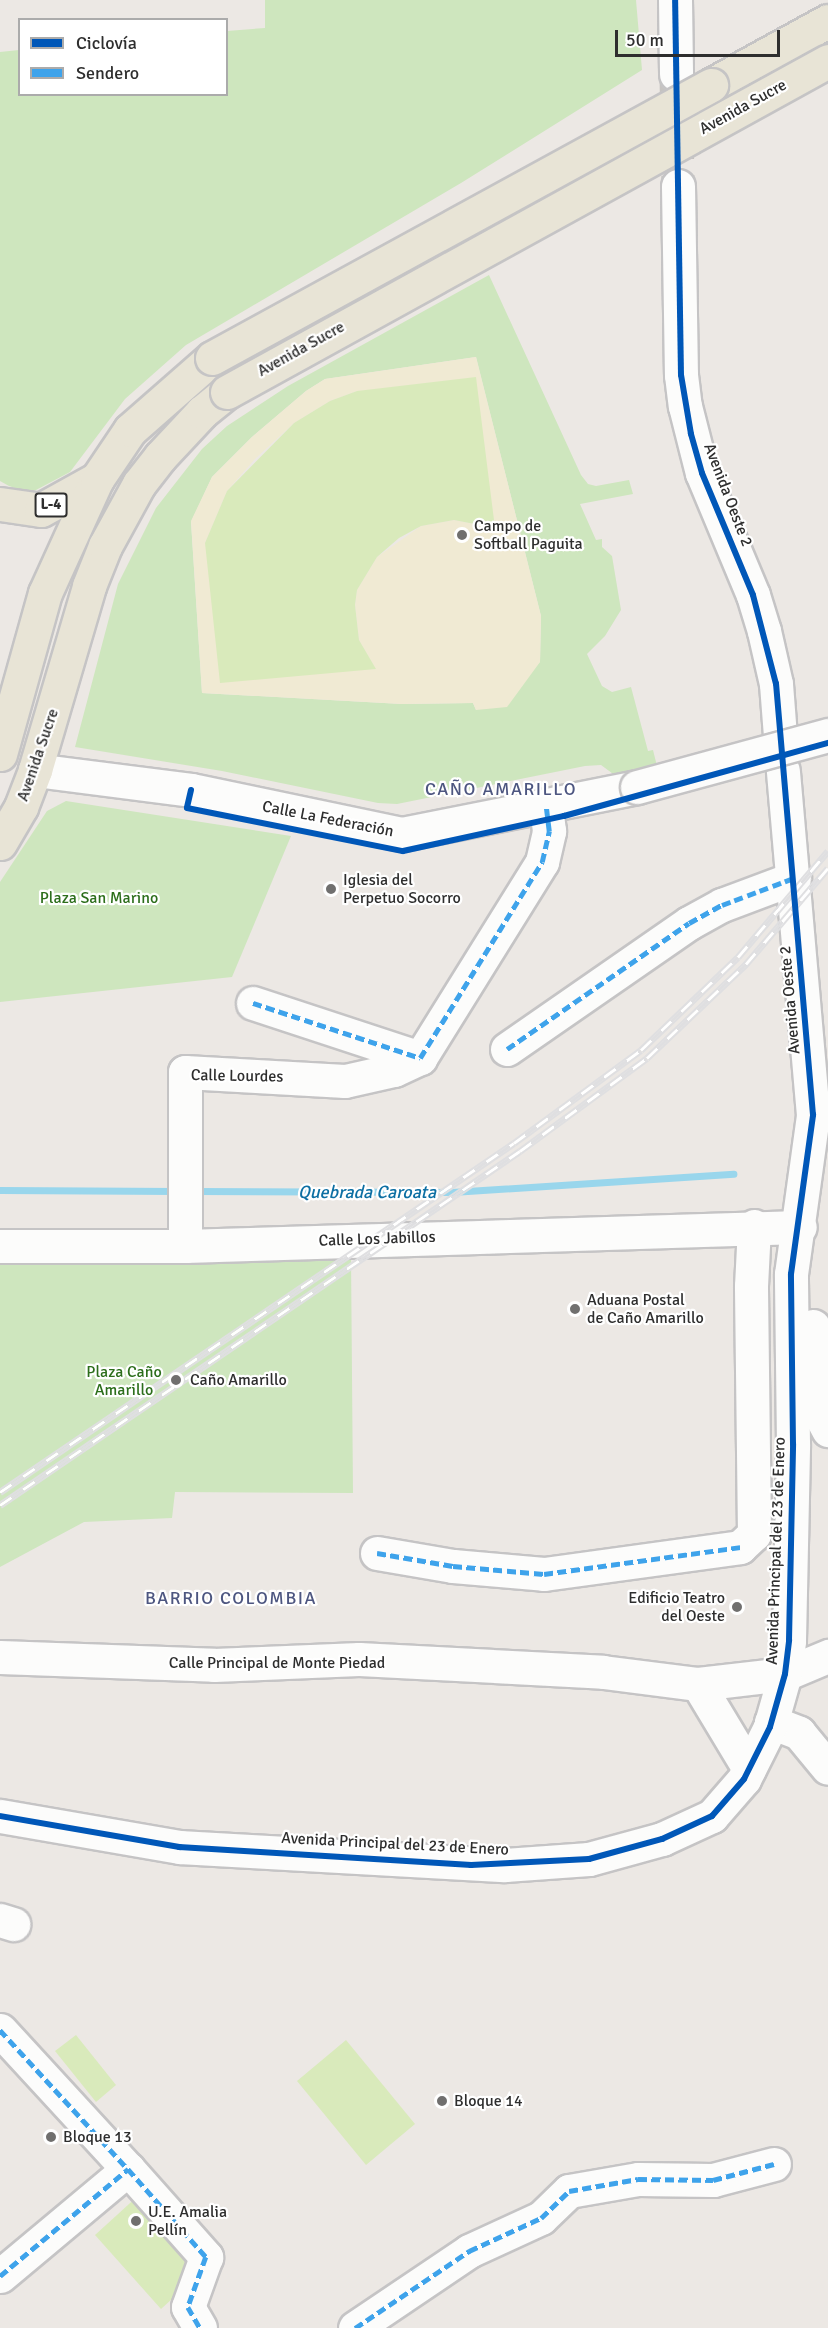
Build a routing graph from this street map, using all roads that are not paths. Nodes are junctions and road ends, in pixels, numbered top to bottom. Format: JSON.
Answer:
{"nodes":[{"id":1,"x":675,"y":0,"type":"edge"},
{"id":2,"x":828,"y":21,"type":"edge"},
{"id":3,"x":828,"y":61,"type":"edge"},
{"id":4,"x":676,"y":74,"type":"tunnel mouth"},
{"id":5,"x":678,"y":186,"type":"tunnel mouth"},
{"id":6,"x":97,"y":480,"type":"junction"},
{"id":7,"x":0,"y":504,"type":"edge"},
{"id":8,"x":828,"y":735,"type":"edge"},
{"id":9,"x":780,"y":736,"type":"dead end"},
{"id":10,"x":0,"y":754,"type":"edge"},
{"id":11,"x":35,"y":770,"type":"junction"},
{"id":12,"x":783,"y":770,"type":"dead end"},
{"id":13,"x":546,"y":807,"type":"junction"},
{"id":14,"x":0,"y":843,"type":"edge"},
{"id":15,"x":794,"y":878,"type":"junction"},
{"id":16,"x":253,"y":1002,"type":"dead end"},
{"id":17,"x":507,"y":1049,"type":"dead end"},
{"id":18,"x":420,"y":1058,"type":"junction"},
{"id":19,"x":754,"y":1226,"type":"junction"},
{"id":20,"x":800,"y":1227,"type":"junction"},
{"id":21,"x":0,"y":1246,"type":"edge"},
{"id":22,"x":185,"y":1246,"type":"junction"},
{"id":23,"x":828,"y":1430,"type":"edge"},
{"id":24,"x":377,"y":1553,"type":"dead end"},
{"id":25,"x":828,"y":1656,"type":"edge"},
{"id":26,"x":0,"y":1657,"type":"edge"},
{"id":27,"x":785,"y":1674,"type":"junction"},
{"id":28,"x":698,"y":1684,"type":"junction"},
{"id":29,"x":771,"y":1722,"type":"junction"},
{"id":30,"x":828,"y":1768,"type":"edge"},
{"id":31,"x":749,"y":1769,"type":"junction"},
{"id":32,"x":0,"y":1816,"type":"edge"},
{"id":33,"x":0,"y":2030,"type":"edge"},
{"id":34,"x":774,"y":2164,"type":"dead end"},
{"id":35,"x":128,"y":2169,"type":"junction"},
{"id":36,"x":0,"y":2276,"type":"edge"},
{"id":37,"x":200,"y":2328,"type":"edge"},
{"id":38,"x":355,"y":2328,"type":"edge"}],
"edges":[{"from":1,"to":4,"type":"street"},
{"from":2,"to":6,"type":"main road","name":"Avenida Sucre","bridge":true},
{"from":3,"to":11,"type":"main road","name":"Avenida Sucre","bridge":true},
{"from":5,"to":9,"type":"street","name":"Avenida Oeste 2"},
{"from":6,"to":7,"type":"main road","number":"L-4"},
{"from":6,"to":10,"type":"main road","name":"Avenida Sucre","number":"L-4"},
{"from":8,"to":13,"type":"street","name":"Calle La Federación","bridge":true},
{"from":11,"to":13,"type":"street","name":"Calle La Federación"},
{"from":11,"to":14,"type":"main road","name":"Avenida Sucre"},
{"from":12,"to":15,"type":"street","name":"Avenida Oeste 2"},
{"from":13,"to":18,"type":"street"},
{"from":15,"to":17,"type":"street"},
{"from":15,"to":20,"type":"street","name":"Avenida Oeste 2"},
{"from":16,"to":18,"type":"street"},
{"from":18,"to":22,"type":"street","name":"Calle Lourdes"},
{"from":19,"to":20,"type":"street","name":"Calle Los Jabillos"},
{"from":19,"to":22,"type":"street","name":"Calle Los Jabillos"},
{"from":19,"to":24,"type":"street"},
{"from":20,"to":23,"type":"street","name":"Avenida Oeste 2"},
{"from":20,"to":27,"type":"street","name":"Avenida Principal del 23 de Enero"},
{"from":21,"to":22,"type":"street","name":"Calle Los Jabillos"},
{"from":25,"to":27,"type":"street","name":"Calle Principal de Monte Piedad"},
{"from":26,"to":28,"type":"street","name":"Calle Principal de Monte Piedad"},
{"from":27,"to":28,"type":"street","name":"Calle Principal de Monte Piedad"},
{"from":27,"to":29,"type":"street","name":"Avenida Principal del 23 de Enero"},
{"from":28,"to":31,"type":"street"},
{"from":29,"to":30,"type":"street"},
{"from":29,"to":31,"type":"street","name":"Avenida Principal del 23 de Enero"},
{"from":31,"to":32,"type":"street","name":"Avenida Principal del 23 de Enero"},
{"from":33,"to":35,"type":"street"},
{"from":34,"to":38,"type":"street"},
{"from":35,"to":36,"type":"street"},
{"from":35,"to":37,"type":"street"}]}
